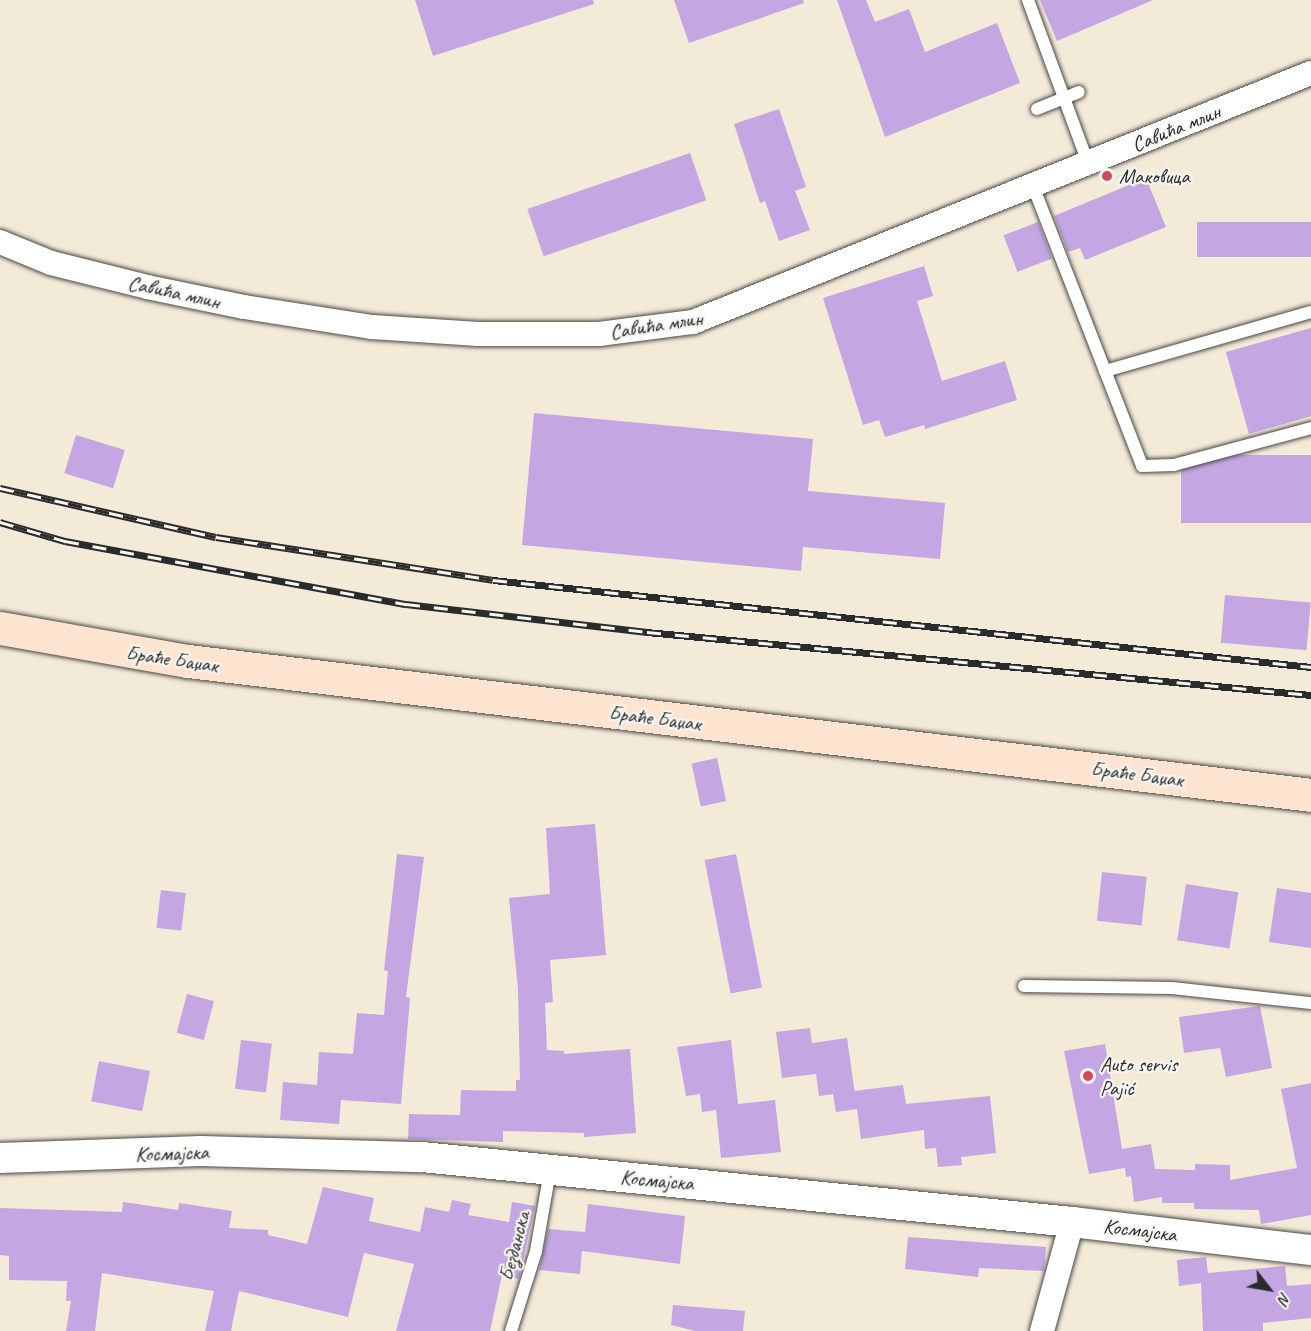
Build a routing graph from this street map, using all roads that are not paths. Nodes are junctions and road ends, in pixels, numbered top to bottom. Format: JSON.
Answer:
{"nodes":[{"id":1,"x":1028,"y":0,"type":"edge"},
{"id":2,"x":1311,"y":73,"type":"edge"},
{"id":3,"x":1079,"y":92,"type":"dead end"},
{"id":4,"x":1063,"y":98,"type":"junction"},
{"id":5,"x":1037,"y":109,"type":"dead end"},
{"id":6,"x":1088,"y":164,"type":"junction"},
{"id":7,"x":1033,"y":186,"type":"junction"},
{"id":8,"x":0,"y":242,"type":"edge"},
{"id":9,"x":1311,"y":312,"type":"edge"},
{"id":10,"x":1105,"y":372,"type":"junction"},
{"id":11,"x":1311,"y":428,"type":"edge"},
{"id":12,"x":0,"y":628,"type":"edge"},
{"id":13,"x":1311,"y":795,"type":"edge"},
{"id":14,"x":1024,"y":986,"type":"dead end"},
{"id":15,"x":1311,"y":1003,"type":"edge"},
{"id":16,"x":0,"y":1158,"type":"edge"},
{"id":17,"x":550,"y":1170,"type":"junction"},
{"id":18,"x":1072,"y":1222,"type":"junction"},
{"id":19,"x":1311,"y":1250,"type":"edge"},
{"id":20,"x":511,"y":1331,"type":"edge"},
{"id":21,"x":1042,"y":1331,"type":"edge"}],
"edges":[{"from":1,"to":4,"type":"lane"},
{"from":2,"to":6,"type":"street","name":"Савића млин"},
{"from":3,"to":4,"type":"lane"},
{"from":4,"to":5,"type":"lane"},
{"from":4,"to":6,"type":"lane"},
{"from":6,"to":7,"type":"street","name":"Савића млин"},
{"from":7,"to":8,"type":"street","name":"Савића млин"},
{"from":7,"to":10,"type":"lane"},
{"from":9,"to":10,"type":"lane"},
{"from":10,"to":11,"type":"lane"},
{"from":12,"to":13,"type":"main road","name":"Браће Баџак"},
{"from":14,"to":15,"type":"lane"},
{"from":16,"to":17,"type":"street","name":"Космајска"},
{"from":17,"to":18,"type":"street","name":"Космајска"},
{"from":17,"to":20,"type":"lane","name":"Безданска"},
{"from":18,"to":19,"type":"street","name":"Космајска"},
{"from":18,"to":21,"type":"street"}]}
